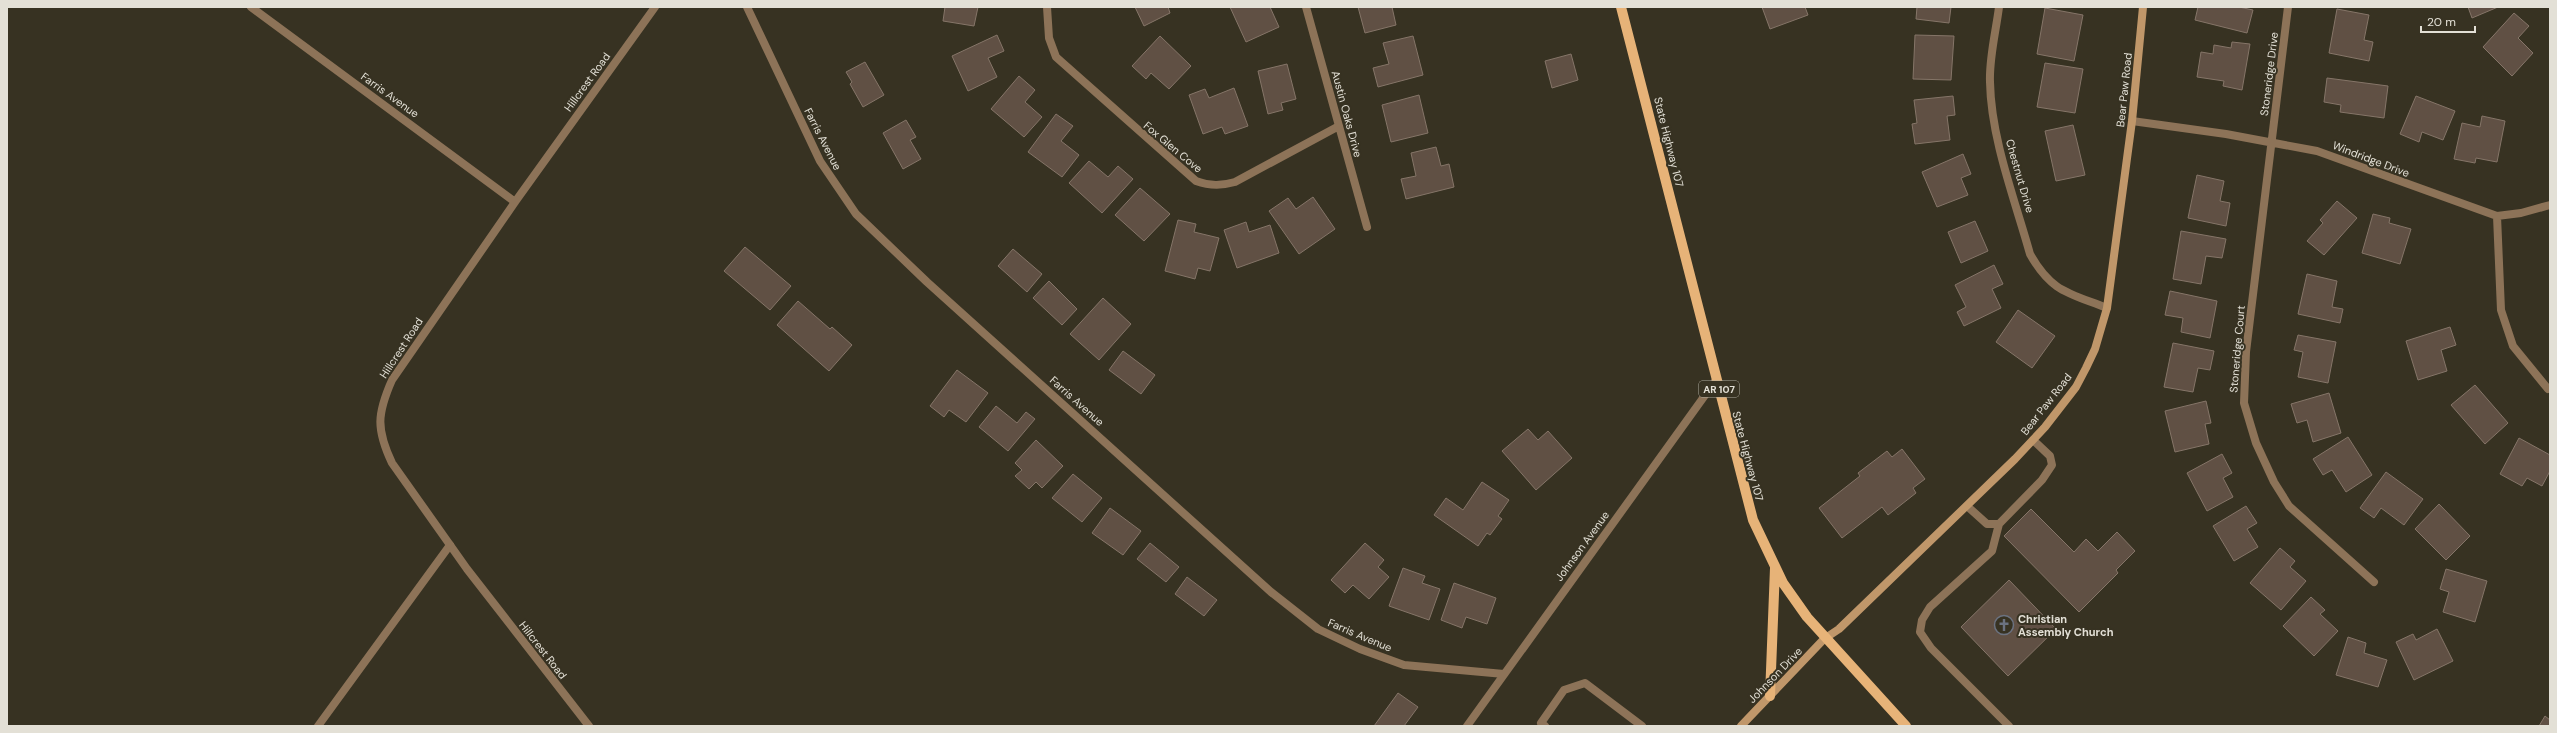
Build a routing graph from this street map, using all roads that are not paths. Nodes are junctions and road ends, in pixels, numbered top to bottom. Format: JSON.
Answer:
{"nodes":[{"id":1,"x":251,"y":7,"type":"edge"},
{"id":2,"x":655,"y":7,"type":"edge"},
{"id":3,"x":747,"y":7,"type":"edge"},
{"id":4,"x":1047,"y":7,"type":"edge"},
{"id":5,"x":1306,"y":7,"type":"edge"},
{"id":6,"x":1622,"y":7,"type":"edge"},
{"id":7,"x":1999,"y":7,"type":"edge"},
{"id":8,"x":2143,"y":7,"type":"edge"},
{"id":9,"x":2288,"y":7,"type":"edge"},
{"id":10,"x":2132,"y":121,"type":"junction"},
{"id":11,"x":1339,"y":126,"type":"junction"},
{"id":12,"x":2272,"y":143,"type":"junction"},
{"id":13,"x":515,"y":202,"type":"junction"},
{"id":14,"x":2550,"y":205,"type":"edge"},
{"id":15,"x":2497,"y":216,"type":"junction"},
{"id":16,"x":1367,"y":227,"type":"dead end"},
{"id":17,"x":2107,"y":308,"type":"junction"},
{"id":18,"x":1716,"y":380,"type":"junction"},
{"id":19,"x":2548,"y":389,"type":"dead end"},
{"id":20,"x":2033,"y":440,"type":"junction"},
{"id":21,"x":1967,"y":506,"type":"junction"},
{"id":22,"x":1999,"y":524,"type":"junction"},
{"id":23,"x":450,"y":545,"type":"junction"},
{"id":24,"x":1775,"y":568,"type":"junction"},
{"id":25,"x":2374,"y":582,"type":"dead end"},
{"id":26,"x":1824,"y":639,"type":"junction"},
{"id":27,"x":1504,"y":674,"type":"junction"},
{"id":28,"x":1770,"y":696,"type":"junction"},
{"id":29,"x":318,"y":726,"type":"edge"},
{"id":30,"x":590,"y":726,"type":"edge"},
{"id":31,"x":1467,"y":726,"type":"edge"},
{"id":32,"x":1545,"y":726,"type":"edge"},
{"id":33,"x":1642,"y":726,"type":"edge"},
{"id":34,"x":1741,"y":726,"type":"edge"},
{"id":35,"x":1906,"y":726,"type":"edge"},
{"id":36,"x":2008,"y":726,"type":"edge"}],
"edges":[{"from":1,"to":13,"type":"street","name":"Farris Avenue"},
{"from":2,"to":13,"type":"street","name":"Hillcrest Road"},
{"from":3,"to":27,"type":"street","name":"Farris Avenue"},
{"from":4,"to":11,"type":"street","name":"Fox Glen Cove"},
{"from":5,"to":11,"type":"street","name":"Austin Oaks Drive"},
{"from":6,"to":18,"type":"main road","name":"State Highway 107","number":"AR 107"},
{"from":7,"to":17,"type":"street","name":"Chestnut Drive"},
{"from":8,"to":10,"type":"street","name":"Bear Paw Road"},
{"from":9,"to":12,"type":"street","name":"Stoneridge Drive"},
{"from":10,"to":12,"type":"street","name":"Windridge Drive"},
{"from":10,"to":17,"type":"street","name":"Bear Paw Road"},
{"from":11,"to":16,"type":"street","name":"Austin Oaks Drive"},
{"from":12,"to":15,"type":"street","name":"Windridge Drive"},
{"from":12,"to":25,"type":"street","name":"Stoneridge Court"},
{"from":13,"to":23,"type":"street","name":"Hillcrest Road"},
{"from":14,"to":15,"type":"street","name":"Windridge Drive"},
{"from":15,"to":19,"type":"street"},
{"from":17,"to":20,"type":"street","name":"Bear Paw Road"},
{"from":18,"to":24,"type":"main road","name":"State Highway 107","number":"AR 107"},
{"from":18,"to":27,"type":"street","name":"Johnson Avenue"},
{"from":20,"to":21,"type":"street","name":"Bear Paw Road"},
{"from":20,"to":22,"type":"street"},
{"from":21,"to":22,"type":"street"},
{"from":21,"to":26,"type":"street","name":"Bear Paw Road"},
{"from":22,"to":36,"type":"street"},
{"from":23,"to":29,"type":"street"},
{"from":23,"to":30,"type":"street","name":"Hillcrest Road"},
{"from":24,"to":26,"type":"main road","name":"State Highway 107","number":"AR 107"},
{"from":24,"to":28,"type":"main road"},
{"from":26,"to":28,"type":"street","name":"Johnson Drive"},
{"from":26,"to":35,"type":"main road","name":"State Highway 107","number":"AR 107"},
{"from":27,"to":31,"type":"street","name":"Johnson Avenue"},
{"from":28,"to":34,"type":"street","name":"Johnson Drive"},
{"from":32,"to":33,"type":"street"}]}
